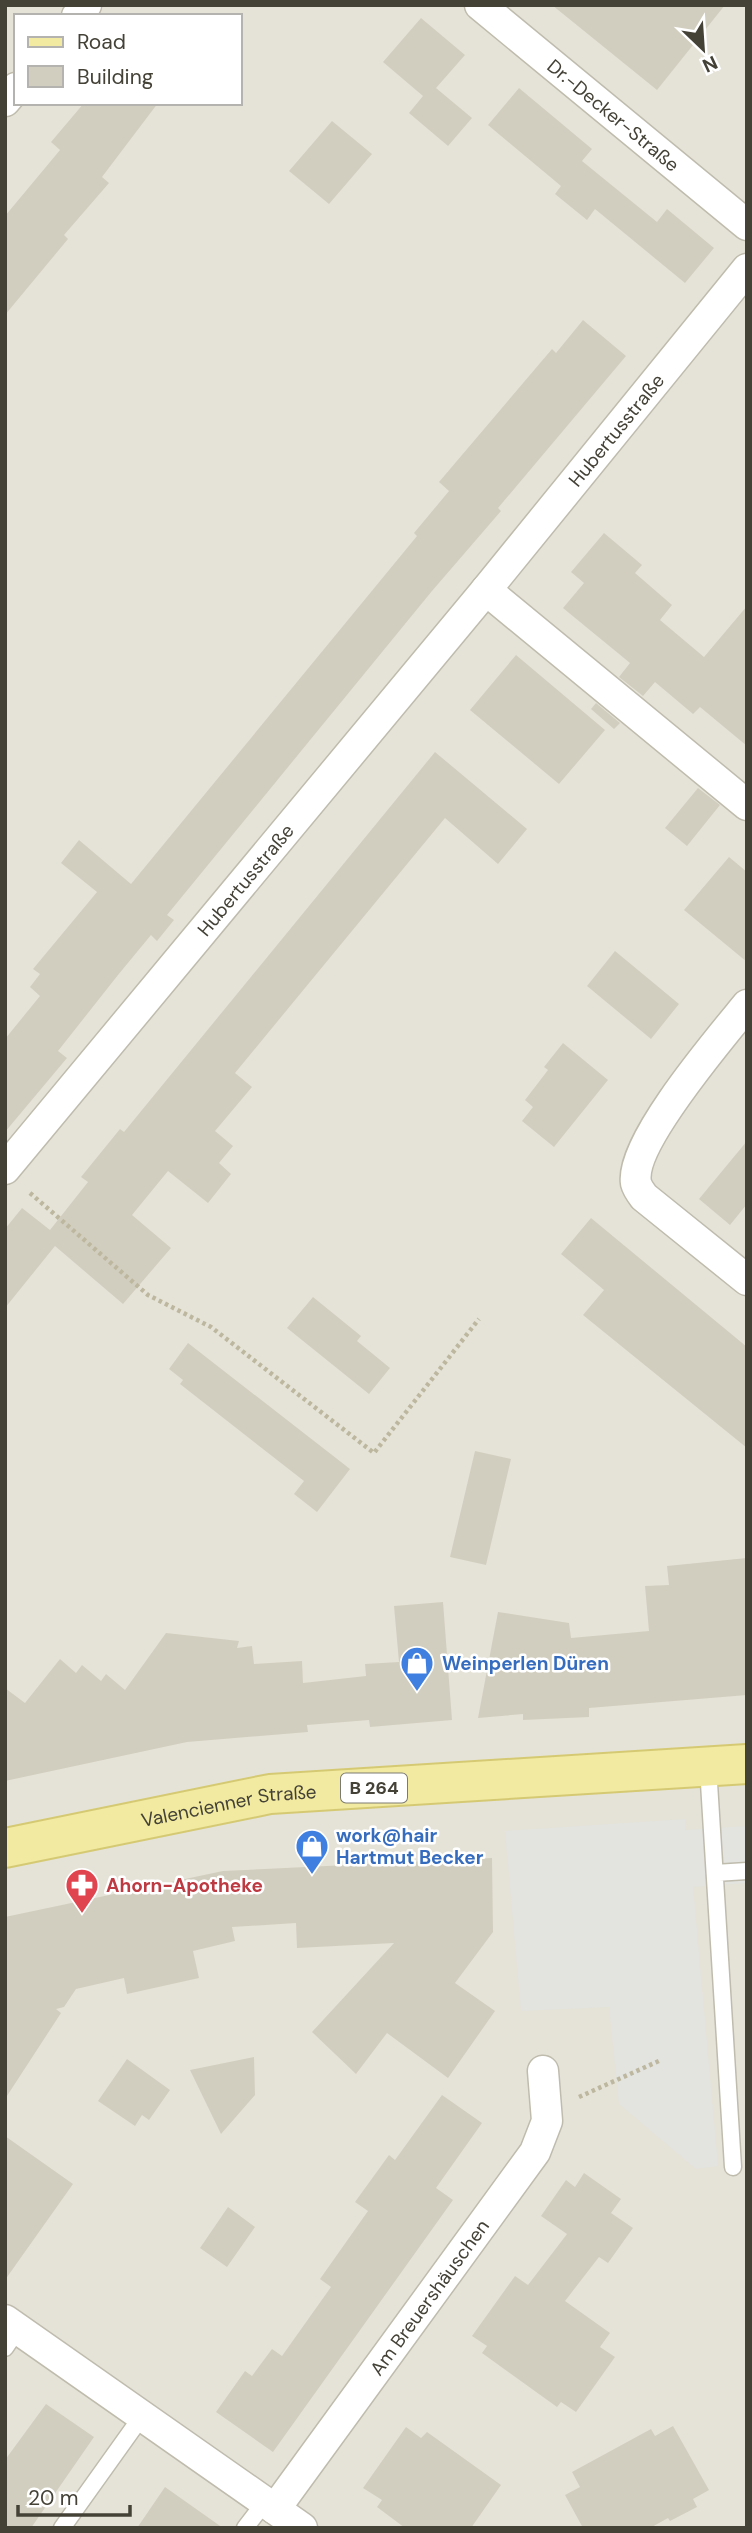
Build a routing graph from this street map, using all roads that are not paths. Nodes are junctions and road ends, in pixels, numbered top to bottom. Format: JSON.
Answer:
{"nodes":[{"id":1,"x":480,"y":5,"type":"edge"},
{"id":2,"x":747,"y":225,"type":"edge"},
{"id":3,"x":747,"y":270,"type":"edge"},
{"id":4,"x":486,"y":590,"type":"junction"},
{"id":5,"x":747,"y":805,"type":"edge"},
{"id":6,"x":747,"y":1005,"type":"edge"},
{"id":7,"x":15,"y":1179,"type":"edge"},
{"id":8,"x":747,"y":1280,"type":"edge"},
{"id":9,"x":747,"y":1764,"type":"edge"},
{"id":10,"x":708,"y":1767,"type":"junction"},
{"id":11,"x":5,"y":1848,"type":"edge"},
{"id":12,"x":747,"y":1871,"type":"edge"},
{"id":13,"x":715,"y":1873,"type":"junction"},
{"id":14,"x":543,"y":2071,"type":"dead end"},
{"id":15,"x":733,"y":2167,"type":"dead end"},
{"id":16,"x":10,"y":2333,"type":"edge"},
{"id":17,"x":142,"y":2416,"type":"junction"},
{"id":18,"x":270,"y":2505,"type":"junction"},
{"id":19,"x":62,"y":2528,"type":"edge"},
{"id":20,"x":245,"y":2528,"type":"edge"},
{"id":21,"x":302,"y":2528,"type":"edge"}],
"edges":[{"from":1,"to":2,"type":"street","name":"Dr.-Decker-Straße"},
{"from":3,"to":4,"type":"street","name":"Hubertusstraße"},
{"from":4,"to":5,"type":"street"},
{"from":4,"to":7,"type":"street","name":"Hubertusstraße"},
{"from":6,"to":8,"type":"street"},
{"from":9,"to":10,"type":"main road","name":"Valencienner Straße","number":"B 264"},
{"from":10,"to":11,"type":"main road","name":"Valencienner Straße","number":"B 264"},
{"from":10,"to":13,"type":"lane"},
{"from":12,"to":13,"type":"lane"},
{"from":13,"to":15,"type":"lane"},
{"from":14,"to":18,"type":"street","name":"Am Breuershäuschen"},
{"from":16,"to":17,"type":"street"},
{"from":17,"to":18,"type":"street"},
{"from":17,"to":19,"type":"lane"},
{"from":18,"to":20,"type":"lane"},
{"from":18,"to":21,"type":"street"}]}
